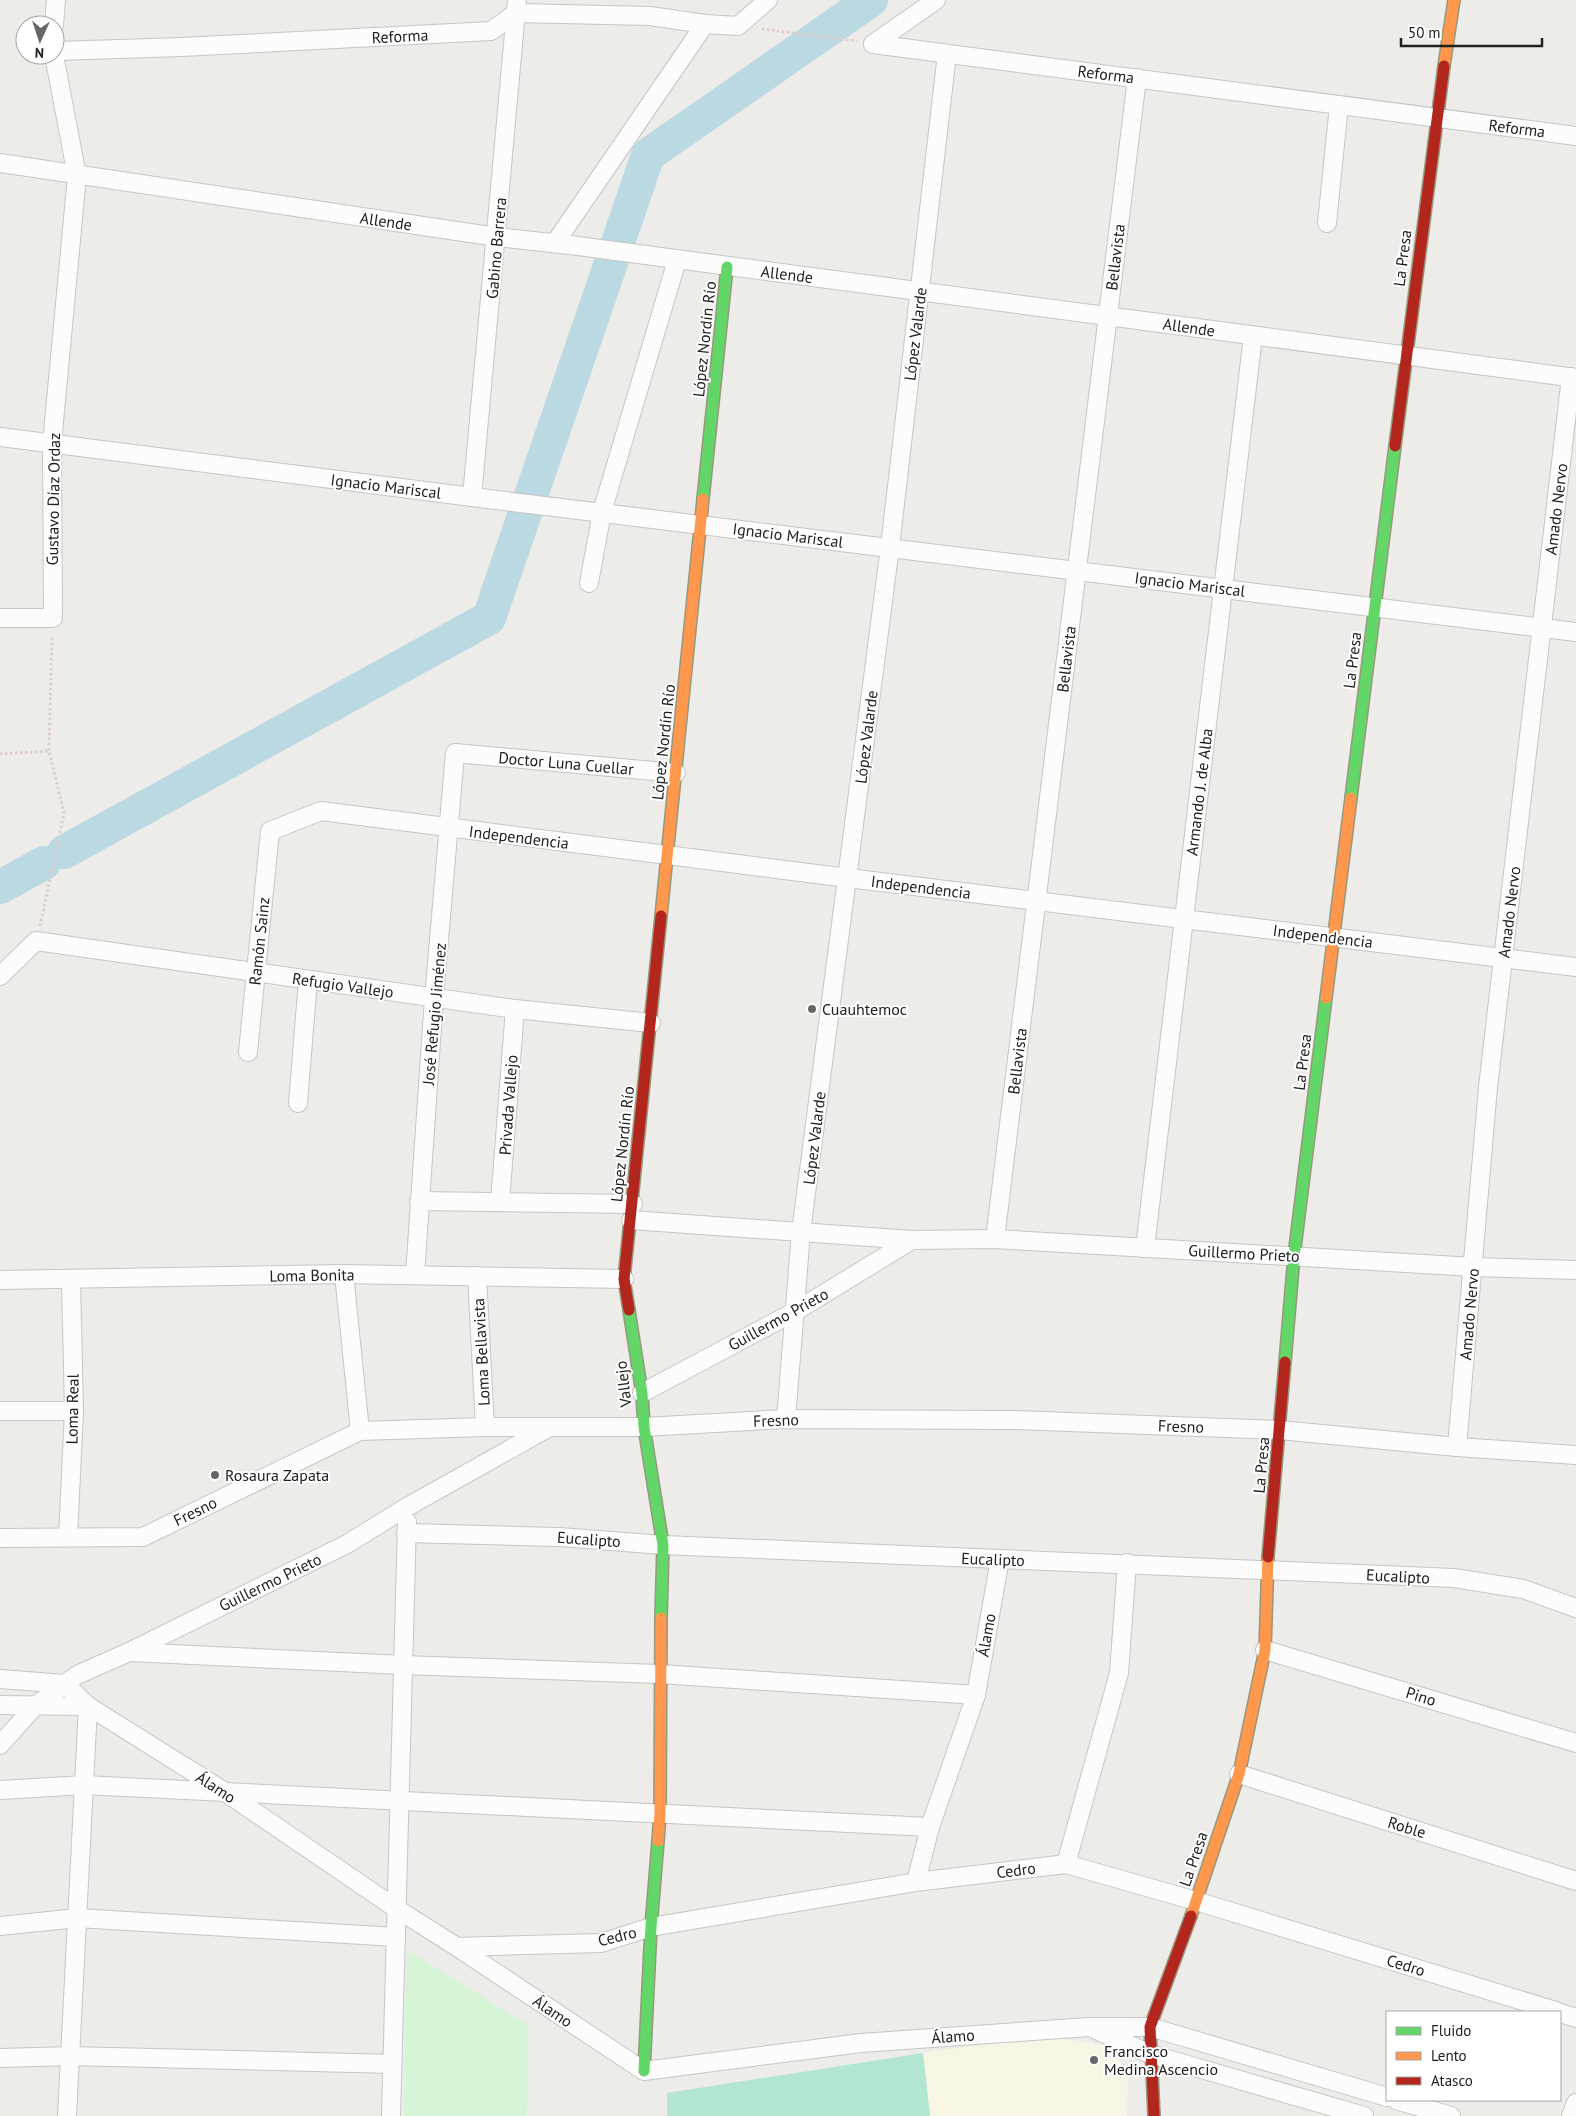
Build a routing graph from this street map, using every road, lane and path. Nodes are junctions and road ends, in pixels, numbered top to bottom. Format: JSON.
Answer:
{"nodes":[{"id":1,"x":56,"y":0,"type":"edge"},
{"id":2,"x":768,"y":0,"type":"edge"},
{"id":3,"x":936,"y":0,"type":"edge"},
{"id":4,"x":1454,"y":0,"type":"edge"},
{"id":5,"x":516,"y":7,"type":"edge"},
{"id":6,"x":55,"y":15,"type":"edge"},
{"id":7,"x":705,"y":24,"type":"junction"},
{"id":8,"x":761,"y":28,"type":"dead end"},
{"id":9,"x":852,"y":40,"type":"dead end"},
{"id":10,"x":65,"y":51,"type":"edge"},
{"id":11,"x":947,"y":54,"type":"junction"},
{"id":12,"x":56,"y":65,"type":"edge"},
{"id":13,"x":1137,"y":78,"type":"junction"},
{"id":14,"x":1339,"y":105,"type":"junction"},
{"id":15,"x":1436,"y":117,"type":"junction"},
{"id":16,"x":1576,"y":136,"type":"edge"},
{"id":17,"x":0,"y":163,"type":"edge"},
{"id":18,"x":76,"y":176,"type":"junction"},
{"id":19,"x":1327,"y":223,"type":"dead end"},
{"id":20,"x":497,"y":237,"type":"junction"},
{"id":21,"x":562,"y":244,"type":"junction"},
{"id":22,"x":670,"y":259,"type":"junction"},
{"id":23,"x":727,"y":267,"type":"junction"},
{"id":24,"x":920,"y":292,"type":"junction"},
{"id":25,"x":1108,"y":316,"type":"junction"},
{"id":26,"x":1253,"y":336,"type":"junction"},
{"id":27,"x":1406,"y":356,"type":"junction"},
{"id":28,"x":1573,"y":378,"type":"edge"},
{"id":29,"x":0,"y":437,"type":"edge"},
{"id":30,"x":52,"y":443,"type":"junction"},
{"id":31,"x":480,"y":498,"type":"junction"},
{"id":32,"x":596,"y":512,"type":"junction"},
{"id":33,"x":701,"y":524,"type":"junction"},
{"id":34,"x":890,"y":547,"type":"junction"},
{"id":35,"x":1076,"y":570,"type":"junction"},
{"id":36,"x":589,"y":583,"type":"dead end"},
{"id":37,"x":1224,"y":588,"type":"junction"},
{"id":38,"x":1375,"y":607,"type":"junction"},
{"id":39,"x":0,"y":618,"type":"edge"},
{"id":40,"x":53,"y":618,"type":"junction"},
{"id":41,"x":1542,"y":628,"type":"junction"},
{"id":42,"x":1576,"y":632,"type":"edge"},
{"id":43,"x":49,"y":751,"type":"junction"},
{"id":44,"x":455,"y":753,"type":"joint"},
{"id":45,"x":0,"y":754,"type":"edge"},
{"id":46,"x":676,"y":773,"type":"junction"},
{"id":47,"x":449,"y":829,"type":"junction"},
{"id":48,"x":270,"y":830,"type":"joint"},
{"id":49,"x":668,"y":854,"type":"junction"},
{"id":50,"x":848,"y":878,"type":"junction"},
{"id":51,"x":1036,"y":900,"type":"junction"},
{"id":52,"x":1184,"y":918,"type":"junction"},
{"id":53,"x":1334,"y":937,"type":"junction"},
{"id":54,"x":36,"y":941,"type":"junction"},
{"id":55,"x":1504,"y":958,"type":"junction"},
{"id":56,"x":1576,"y":967,"type":"edge"},
{"id":57,"x":256,"y":973,"type":"junction"},
{"id":58,"x":0,"y":976,"type":"edge"},
{"id":59,"x":308,"y":980,"type":"junction"},
{"id":60,"x":434,"y":998,"type":"junction"},
{"id":61,"x":515,"y":1009,"type":"junction"},
{"id":62,"x":651,"y":1023,"type":"junction"},
{"id":63,"x":248,"y":1052,"type":"dead end"},
{"id":64,"x":298,"y":1103,"type":"dead end"},
{"id":65,"x":419,"y":1200,"type":"junction"},
{"id":66,"x":500,"y":1202,"type":"junction"},
{"id":67,"x":632,"y":1212,"type":"junction"},
{"id":68,"x":801,"y":1232,"type":"junction"},
{"id":69,"x":912,"y":1240,"type":"junction"},
{"id":70,"x":995,"y":1240,"type":"junction"},
{"id":71,"x":1145,"y":1248,"type":"junction"},
{"id":72,"x":1294,"y":1256,"type":"junction"},
{"id":73,"x":1474,"y":1267,"type":"junction"},
{"id":74,"x":1576,"y":1270,"type":"edge"},
{"id":75,"x":344,"y":1274,"type":"junction"},
{"id":76,"x":415,"y":1275,"type":"junction"},
{"id":77,"x":477,"y":1276,"type":"junction"},
{"id":78,"x":624,"y":1279,"type":"junction"},
{"id":79,"x":0,"y":1280,"type":"edge"},
{"id":80,"x":71,"y":1280,"type":"junction"},
{"id":81,"x":794,"y":1312,"type":"junction"},
{"id":82,"x":642,"y":1393,"type":"junction"},
{"id":83,"x":0,"y":1411,"type":"edge"},
{"id":84,"x":74,"y":1411,"type":"junction"},
{"id":85,"x":786,"y":1419,"type":"junction"},
{"id":86,"x":485,"y":1427,"type":"junction"},
{"id":87,"x":644,"y":1427,"type":"junction"},
{"id":88,"x":548,"y":1428,"type":"junction"},
{"id":89,"x":1280,"y":1430,"type":"junction"},
{"id":90,"x":360,"y":1431,"type":"junction"},
{"id":91,"x":1457,"y":1447,"type":"junction"},
{"id":92,"x":1576,"y":1455,"type":"edge"},
{"id":93,"x":407,"y":1507,"type":"junction"},
{"id":94,"x":406,"y":1533,"type":"junction"},
{"id":95,"x":68,"y":1537,"type":"junction"},
{"id":96,"x":0,"y":1538,"type":"edge"},
{"id":97,"x":663,"y":1545,"type":"junction"},
{"id":98,"x":1000,"y":1559,"type":"junction"},
{"id":99,"x":1127,"y":1563,"type":"junction"},
{"id":100,"x":1268,"y":1570,"type":"junction"},
{"id":101,"x":1576,"y":1608,"type":"edge"},
{"id":102,"x":1265,"y":1650,"type":"junction"},
{"id":103,"x":129,"y":1652,"type":"junction"},
{"id":104,"x":403,"y":1666,"type":"junction"},
{"id":105,"x":660,"y":1674,"type":"junction"},
{"id":106,"x":0,"y":1679,"type":"edge"},
{"id":107,"x":65,"y":1684,"type":"junction"},
{"id":108,"x":976,"y":1695,"type":"junction"},
{"id":109,"x":0,"y":1705,"type":"edge"},
{"id":110,"x":35,"y":1706,"type":"junction"},
{"id":111,"x":88,"y":1706,"type":"junction"},
{"id":112,"x":1576,"y":1743,"type":"edge"},
{"id":113,"x":0,"y":1745,"type":"edge"},
{"id":114,"x":1239,"y":1774,"type":"junction"},
{"id":115,"x":84,"y":1785,"type":"junction"},
{"id":116,"x":0,"y":1790,"type":"edge"},
{"id":117,"x":225,"y":1792,"type":"junction"},
{"id":118,"x":399,"y":1800,"type":"junction"},
{"id":119,"x":660,"y":1814,"type":"junction"},
{"id":120,"x":930,"y":1827,"type":"junction"},
{"id":121,"x":1066,"y":1864,"type":"junction"},
{"id":122,"x":1576,"y":1880,"type":"edge"},
{"id":123,"x":916,"y":1882,"type":"junction"},
{"id":124,"x":1196,"y":1901,"type":"junction"},
{"id":125,"x":396,"y":1909,"type":"junction"},
{"id":126,"x":77,"y":1918,"type":"junction"},
{"id":127,"x":0,"y":1926,"type":"edge"},
{"id":128,"x":651,"y":1927,"type":"junction"},
{"id":129,"x":396,"y":1937,"type":"junction"},
{"id":130,"x":457,"y":1947,"type":"junction"},
{"id":131,"x":1556,"y":2011,"type":"edge"},
{"id":132,"x":1561,"y":2013,"type":"edge"},
{"id":133,"x":1576,"y":2018,"type":"edge"},
{"id":134,"x":1089,"y":2027,"type":"junction"},
{"id":135,"x":1150,"y":2027,"type":"junction"},
{"id":136,"x":1150,"y":2054,"type":"junction"},
{"id":137,"x":70,"y":2056,"type":"junction"},
{"id":138,"x":0,"y":2058,"type":"edge"},
{"id":139,"x":392,"y":2064,"type":"junction"},
{"id":140,"x":644,"y":2071,"type":"junction"},
{"id":141,"x":1386,"y":2097,"type":"edge"},
{"id":142,"x":1399,"y":2101,"type":"edge"},
{"id":143,"x":1576,"y":2103,"type":"edge"},
{"id":144,"x":67,"y":2116,"type":"edge"},
{"id":145,"x":391,"y":2116,"type":"edge"},
{"id":146,"x":1154,"y":2116,"type":"edge"},
{"id":147,"x":1364,"y":2116,"type":"edge"},
{"id":148,"x":1451,"y":2116,"type":"edge"},
{"id":149,"x":1571,"y":2116,"type":"edge"}],
"edges":[{"from":1,"to":6,"type":"street"},
{"from":2,"to":7,"type":"street"},
{"from":3,"to":11,"type":"street","name":"Reforma"},
{"from":4,"to":15,"type":"street","name":"La Presa"},
{"from":5,"to":7,"type":"street"},
{"from":5,"to":10,"type":"street","name":"Reforma"},
{"from":5,"to":20,"type":"street","name":"Gabino Barrera"},
{"from":7,"to":21,"type":"street"},
{"from":8,"to":9,"type":"path"},
{"from":11,"to":13,"type":"street","name":"Reforma"},
{"from":11,"to":24,"type":"street","name":"López Valarde"},
{"from":12,"to":18,"type":"street","name":"Gustavo Díaz Ordaz"},
{"from":13,"to":14,"type":"street","name":"Reforma"},
{"from":13,"to":25,"type":"street","name":"Bellavista"},
{"from":14,"to":15,"type":"street","name":"Reforma"},
{"from":14,"to":19,"type":"street"},
{"from":15,"to":16,"type":"street","name":"Reforma"},
{"from":15,"to":27,"type":"street","name":"La Presa"},
{"from":17,"to":18,"type":"street","name":"Allende"},
{"from":18,"to":20,"type":"street","name":"Allende"},
{"from":18,"to":30,"type":"street","name":"Gustavo Díaz Ordaz"},
{"from":20,"to":21,"type":"street","name":"Allende"},
{"from":20,"to":31,"type":"street","name":"Gabino Barrera"},
{"from":21,"to":22,"type":"street","name":"Allende"},
{"from":22,"to":23,"type":"street","name":"Allende"},
{"from":22,"to":32,"type":"street"},
{"from":23,"to":24,"type":"street","name":"Allende"},
{"from":23,"to":33,"type":"street","name":"López Nordín Río"},
{"from":24,"to":25,"type":"street","name":"Allende"},
{"from":24,"to":34,"type":"street","name":"López Valarde"},
{"from":25,"to":26,"type":"street","name":"Allende"},
{"from":25,"to":35,"type":"street","name":"Bellavista"},
{"from":26,"to":27,"type":"street","name":"Allende"},
{"from":26,"to":37,"type":"street","name":"Armando J. de Alba"},
{"from":27,"to":28,"type":"street","name":"Allende"},
{"from":27,"to":38,"type":"street","name":"La Presa"},
{"from":28,"to":41,"type":"street","name":"Amado Nervo"},
{"from":29,"to":30,"type":"street","name":"Ignacio Mariscal"},
{"from":30,"to":31,"type":"street","name":"Ignacio Mariscal"},
{"from":30,"to":40,"type":"street","name":"Gustavo Díaz Ordaz"},
{"from":31,"to":32,"type":"street","name":"Ignacio Mariscal"},
{"from":32,"to":33,"type":"street","name":"Ignacio Mariscal"},
{"from":32,"to":36,"type":"street"},
{"from":33,"to":34,"type":"street","name":"Ignacio Mariscal"},
{"from":33,"to":46,"type":"street","name":"López Nordín Río"},
{"from":34,"to":35,"type":"street","name":"Ignacio Mariscal"},
{"from":34,"to":50,"type":"street","name":"López Valarde"},
{"from":35,"to":37,"type":"street","name":"Ignacio Mariscal"},
{"from":35,"to":51,"type":"street","name":"Bellavista"},
{"from":37,"to":38,"type":"street","name":"Ignacio Mariscal"},
{"from":37,"to":52,"type":"street","name":"Armando J. de Alba"},
{"from":38,"to":41,"type":"street","name":"Ignacio Mariscal"},
{"from":38,"to":53,"type":"street","name":"La Presa"},
{"from":39,"to":40,"type":"street"},
{"from":40,"to":43,"type":"path"},
{"from":41,"to":42,"type":"street","name":"Ignacio Mariscal"},
{"from":41,"to":55,"type":"street","name":"Amado Nervo"},
{"from":43,"to":45,"type":"path"},
{"from":43,"to":54,"type":"path"},
{"from":44,"to":46,"type":"street","name":"Doctor Luna Cuellar"},
{"from":44,"to":47,"type":"street","name":"José Refugio Jiménez"},
{"from":46,"to":49,"type":"street","name":"López Nordín Río"},
{"from":47,"to":48,"type":"street","name":"Independencia"},
{"from":47,"to":49,"type":"street","name":"Independencia"},
{"from":47,"to":60,"type":"street","name":"José Refugio Jiménez"},
{"from":48,"to":57,"type":"street","name":"Ramón Sainz"},
{"from":49,"to":50,"type":"street","name":"Independencia"},
{"from":49,"to":62,"type":"street","name":"López Nordín Río"},
{"from":50,"to":51,"type":"street","name":"Independencia"},
{"from":50,"to":68,"type":"street","name":"López Valarde"},
{"from":51,"to":52,"type":"street","name":"Independencia"},
{"from":51,"to":70,"type":"street","name":"Bellavista"},
{"from":52,"to":53,"type":"street","name":"Independencia"},
{"from":52,"to":71,"type":"street","name":"Armando J. de Alba"},
{"from":53,"to":55,"type":"street","name":"Independencia"},
{"from":53,"to":72,"type":"street","name":"La Presa"},
{"from":54,"to":57,"type":"street","name":"Refugio Vallejo"},
{"from":54,"to":58,"type":"street"},
{"from":55,"to":56,"type":"street","name":"Independencia"},
{"from":55,"to":73,"type":"street","name":"Amado Nervo"},
{"from":57,"to":59,"type":"street","name":"Refugio Vallejo"},
{"from":57,"to":63,"type":"street","name":"Ramón Sainz"},
{"from":59,"to":60,"type":"street","name":"Refugio Vallejo"},
{"from":59,"to":64,"type":"street"},
{"from":60,"to":61,"type":"street","name":"Refugio Vallejo"},
{"from":60,"to":65,"type":"street","name":"José Refugio Jiménez"},
{"from":61,"to":62,"type":"street","name":"Refugio Vallejo"},
{"from":61,"to":66,"type":"street","name":"Privada Vallejo"},
{"from":62,"to":67,"type":"street","name":"López Nordín Río"},
{"from":65,"to":66,"type":"street","name":"Guillermo Prieto"},
{"from":65,"to":76,"type":"street","name":"José Refugio Jiménez"},
{"from":66,"to":67,"type":"street","name":"Guillermo Prieto"},
{"from":67,"to":68,"type":"street","name":"Guillermo Prieto"},
{"from":67,"to":78,"type":"street","name":"Vallejo"},
{"from":68,"to":69,"type":"street","name":"Guillermo Prieto"},
{"from":68,"to":81,"type":"street","name":"López Valarde"},
{"from":69,"to":70,"type":"street","name":"Guillermo Prieto"},
{"from":69,"to":81,"type":"street","name":"Guillermo Prieto"},
{"from":70,"to":71,"type":"street","name":"Guillermo Prieto"},
{"from":71,"to":72,"type":"street","name":"Guillermo Prieto"},
{"from":72,"to":73,"type":"street","name":"Guillermo Prieto"},
{"from":72,"to":89,"type":"street","name":"La Presa"},
{"from":73,"to":74,"type":"street","name":"Guillermo Prieto"},
{"from":73,"to":91,"type":"street","name":"Amado Nervo"},
{"from":75,"to":76,"type":"street","name":"Loma Bonita"},
{"from":75,"to":80,"type":"street","name":"Loma Bonita"},
{"from":75,"to":90,"type":"street"},
{"from":76,"to":77,"type":"street","name":"Loma Bonita"},
{"from":77,"to":78,"type":"street","name":"Loma Bonita"},
{"from":77,"to":86,"type":"street","name":"Loma Bellavista"},
{"from":78,"to":82,"type":"street","name":"Vallejo"},
{"from":79,"to":80,"type":"street","name":"Loma Bonita"},
{"from":80,"to":84,"type":"street","name":"Loma Real"},
{"from":81,"to":82,"type":"street","name":"Guillermo Prieto"},
{"from":81,"to":85,"type":"street","name":"López Valarde"},
{"from":82,"to":87,"type":"street","name":"Vallejo"},
{"from":83,"to":84,"type":"street"},
{"from":84,"to":95,"type":"street","name":"Loma Real"},
{"from":85,"to":87,"type":"street","name":"Fresno"},
{"from":85,"to":89,"type":"street","name":"Fresno"},
{"from":86,"to":88,"type":"street","name":"Fresno"},
{"from":86,"to":90,"type":"street","name":"Fresno"},
{"from":87,"to":88,"type":"street","name":"Fresno"},
{"from":87,"to":97,"type":"street","name":"Vallejo"},
{"from":88,"to":93,"type":"street","name":"Guillermo Prieto"},
{"from":89,"to":91,"type":"street","name":"Fresno"},
{"from":89,"to":100,"type":"street","name":"La Presa"},
{"from":90,"to":95,"type":"street","name":"Fresno"},
{"from":91,"to":92,"type":"street","name":"Fresno"},
{"from":93,"to":94,"type":"street"},
{"from":93,"to":103,"type":"street","name":"Guillermo Prieto"},
{"from":94,"to":97,"type":"street","name":"Eucalipto"},
{"from":94,"to":104,"type":"street"},
{"from":95,"to":96,"type":"street","name":"Fresno"},
{"from":97,"to":98,"type":"street","name":"Eucalipto"},
{"from":97,"to":105,"type":"street","name":"Vallejo"},
{"from":98,"to":99,"type":"street","name":"Eucalipto"},
{"from":98,"to":108,"type":"street","name":"Álamo"},
{"from":99,"to":100,"type":"street","name":"Eucalipto"},
{"from":99,"to":121,"type":"street"},
{"from":100,"to":101,"type":"street","name":"Eucalipto"},
{"from":100,"to":102,"type":"street","name":"La Presa"},
{"from":102,"to":112,"type":"street","name":"Pino"},
{"from":102,"to":114,"type":"street","name":"La Presa"},
{"from":103,"to":104,"type":"street"},
{"from":103,"to":107,"type":"street","name":"Guillermo Prieto"},
{"from":104,"to":105,"type":"street"},
{"from":104,"to":118,"type":"street"},
{"from":105,"to":108,"type":"street"},
{"from":105,"to":119,"type":"street","name":"Vallejo"},
{"from":106,"to":107,"type":"street"},
{"from":107,"to":110,"type":"street","name":"Guillermo Prieto"},
{"from":107,"to":111,"type":"street","name":"Álamo"},
{"from":108,"to":120,"type":"street","name":"Álamo"},
{"from":109,"to":110,"type":"street"},
{"from":110,"to":111,"type":"street"},
{"from":110,"to":113,"type":"street","name":"Guillermo Prieto"},
{"from":111,"to":115,"type":"street"},
{"from":111,"to":117,"type":"street","name":"Álamo"},
{"from":114,"to":122,"type":"street","name":"Roble"},
{"from":114,"to":124,"type":"street","name":"La Presa"},
{"from":115,"to":116,"type":"street"},
{"from":115,"to":117,"type":"street"},
{"from":115,"to":126,"type":"street"},
{"from":117,"to":118,"type":"street"},
{"from":117,"to":125,"type":"street","name":"Álamo"},
{"from":118,"to":119,"type":"street"},
{"from":118,"to":125,"type":"street"},
{"from":119,"to":120,"type":"street"},
{"from":119,"to":128,"type":"street","name":"Vallejo"},
{"from":120,"to":123,"type":"street","name":"Álamo"},
{"from":121,"to":123,"type":"street","name":"Cedro"},
{"from":121,"to":124,"type":"street","name":"Cedro"},
{"from":123,"to":128,"type":"street","name":"Cedro"},
{"from":124,"to":131,"type":"street","name":"Cedro"},
{"from":124,"to":135,"type":"street","name":"La Presa"},
{"from":125,"to":129,"type":"street"},
{"from":125,"to":130,"type":"street","name":"Álamo"},
{"from":126,"to":127,"type":"street"},
{"from":126,"to":129,"type":"street"},
{"from":126,"to":137,"type":"street"},
{"from":128,"to":130,"type":"street","name":"Cedro"},
{"from":128,"to":140,"type":"street","name":"Vallejo"},
{"from":129,"to":139,"type":"street"},
{"from":130,"to":140,"type":"street","name":"Álamo"},
{"from":132,"to":133,"type":"street","name":"Cedro"},
{"from":134,"to":135,"type":"street","name":"Álamo"},
{"from":134,"to":136,"type":"street","name":"Álamo"},
{"from":134,"to":140,"type":"street","name":"Álamo"},
{"from":135,"to":136,"type":"street","name":"La Presa"},
{"from":135,"to":141,"type":"street","name":"Álamo"},
{"from":136,"to":146,"type":"street","name":"La Presa"},
{"from":136,"to":147,"type":"street","name":"Álamo"},
{"from":137,"to":138,"type":"street"},
{"from":137,"to":139,"type":"street"},
{"from":137,"to":144,"type":"street"},
{"from":139,"to":145,"type":"street"},
{"from":142,"to":148,"type":"street"},
{"from":143,"to":149,"type":"street"}]}
